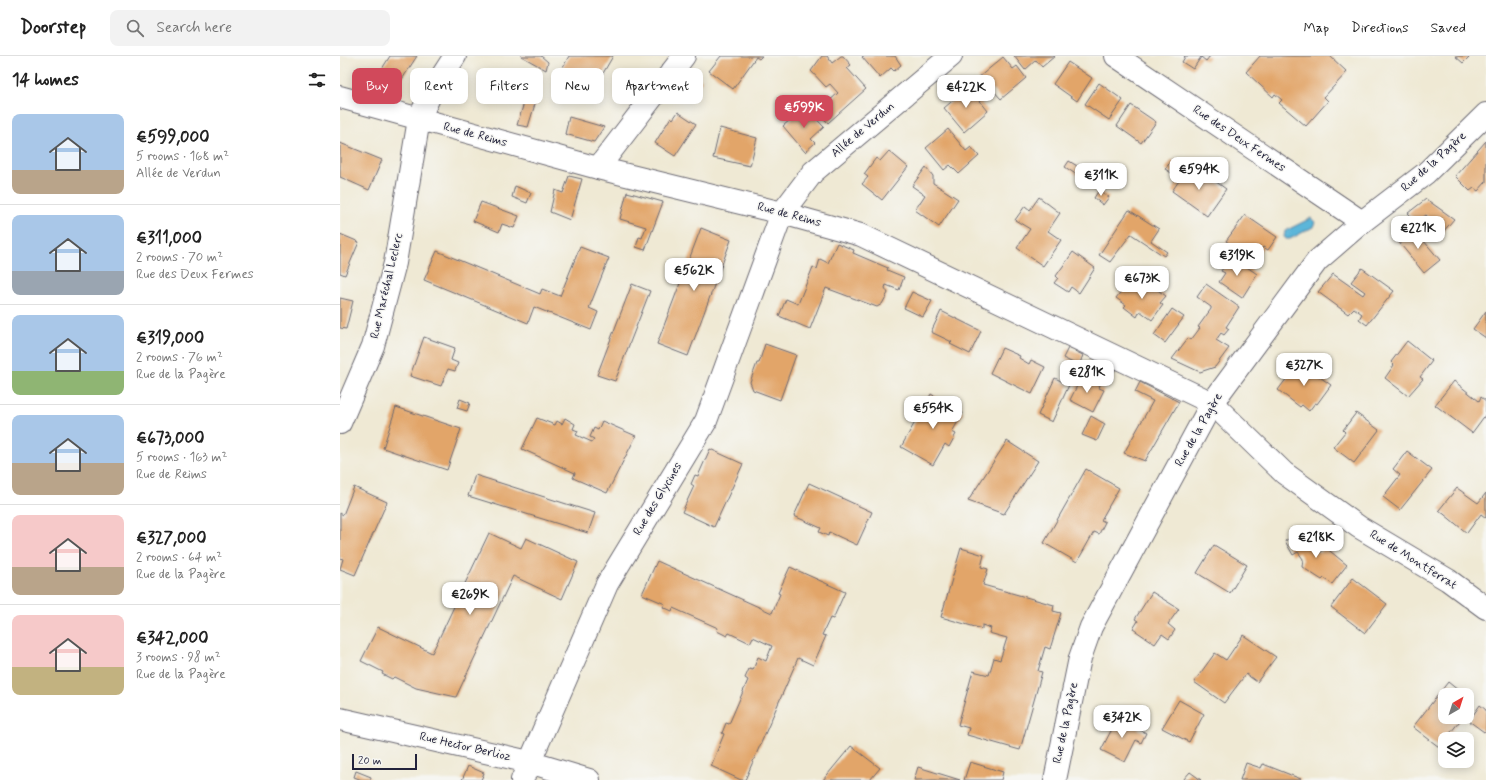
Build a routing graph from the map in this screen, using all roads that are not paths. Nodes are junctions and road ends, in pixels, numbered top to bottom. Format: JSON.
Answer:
{"nodes":[{"id":1,"x":455,"y":56,"type":"edge"},
{"id":2,"x":684,"y":56,"type":"edge"},
{"id":3,"x":951,"y":56,"type":"edge"},
{"id":4,"x":1116,"y":56,"type":"edge"},
{"id":5,"x":340,"y":97,"type":"edge"},
{"id":6,"x":1486,"y":114,"type":"edge"},
{"id":7,"x":419,"y":120,"type":"junction"},
{"id":8,"x":598,"y":168,"type":"junction"},
{"id":9,"x":782,"y":213,"type":"junction"},
{"id":10,"x":1362,"y":222,"type":"junction"},
{"id":11,"x":1212,"y":402,"type":"junction"},
{"id":12,"x":340,"y":424,"type":"edge"},
{"id":13,"x":1486,"y":608,"type":"edge"},
{"id":14,"x":340,"y":719,"type":"edge"},
{"id":15,"x":526,"y":771,"type":"edge"},
{"id":16,"x":588,"y":780,"type":"edge"},
{"id":17,"x":1055,"y":780,"type":"edge"}],
"edges":[{"from":1,"to":7,"type":"street","name":"Rue Maréchal Leclerc"},
{"from":2,"to":8,"type":"street"},
{"from":3,"to":9,"type":"street","name":"Allée de Verdun"},
{"from":4,"to":10,"type":"street","name":"Rue des Deux Fermes"},
{"from":5,"to":7,"type":"street","name":"Rue de Reims"},
{"from":6,"to":10,"type":"street","name":"Rue de la Pagère"},
{"from":7,"to":8,"type":"street","name":"Rue de Reims"},
{"from":7,"to":12,"type":"street","name":"Rue Maréchal Leclerc"},
{"from":8,"to":9,"type":"street","name":"Rue de Reims"},
{"from":9,"to":11,"type":"street","name":"Rue de Reims"},
{"from":9,"to":15,"type":"street","name":"Rue des Glycines"},
{"from":10,"to":11,"type":"street","name":"Rue de la Pagère"},
{"from":11,"to":13,"type":"street","name":"Rue de Montferrat"},
{"from":11,"to":17,"type":"street","name":"Rue de la Pagère"},
{"from":14,"to":15,"type":"street","name":"Rue Hector Berlioz"},
{"from":15,"to":16,"type":"street","name":"Rue Hector Berlioz"}]}
